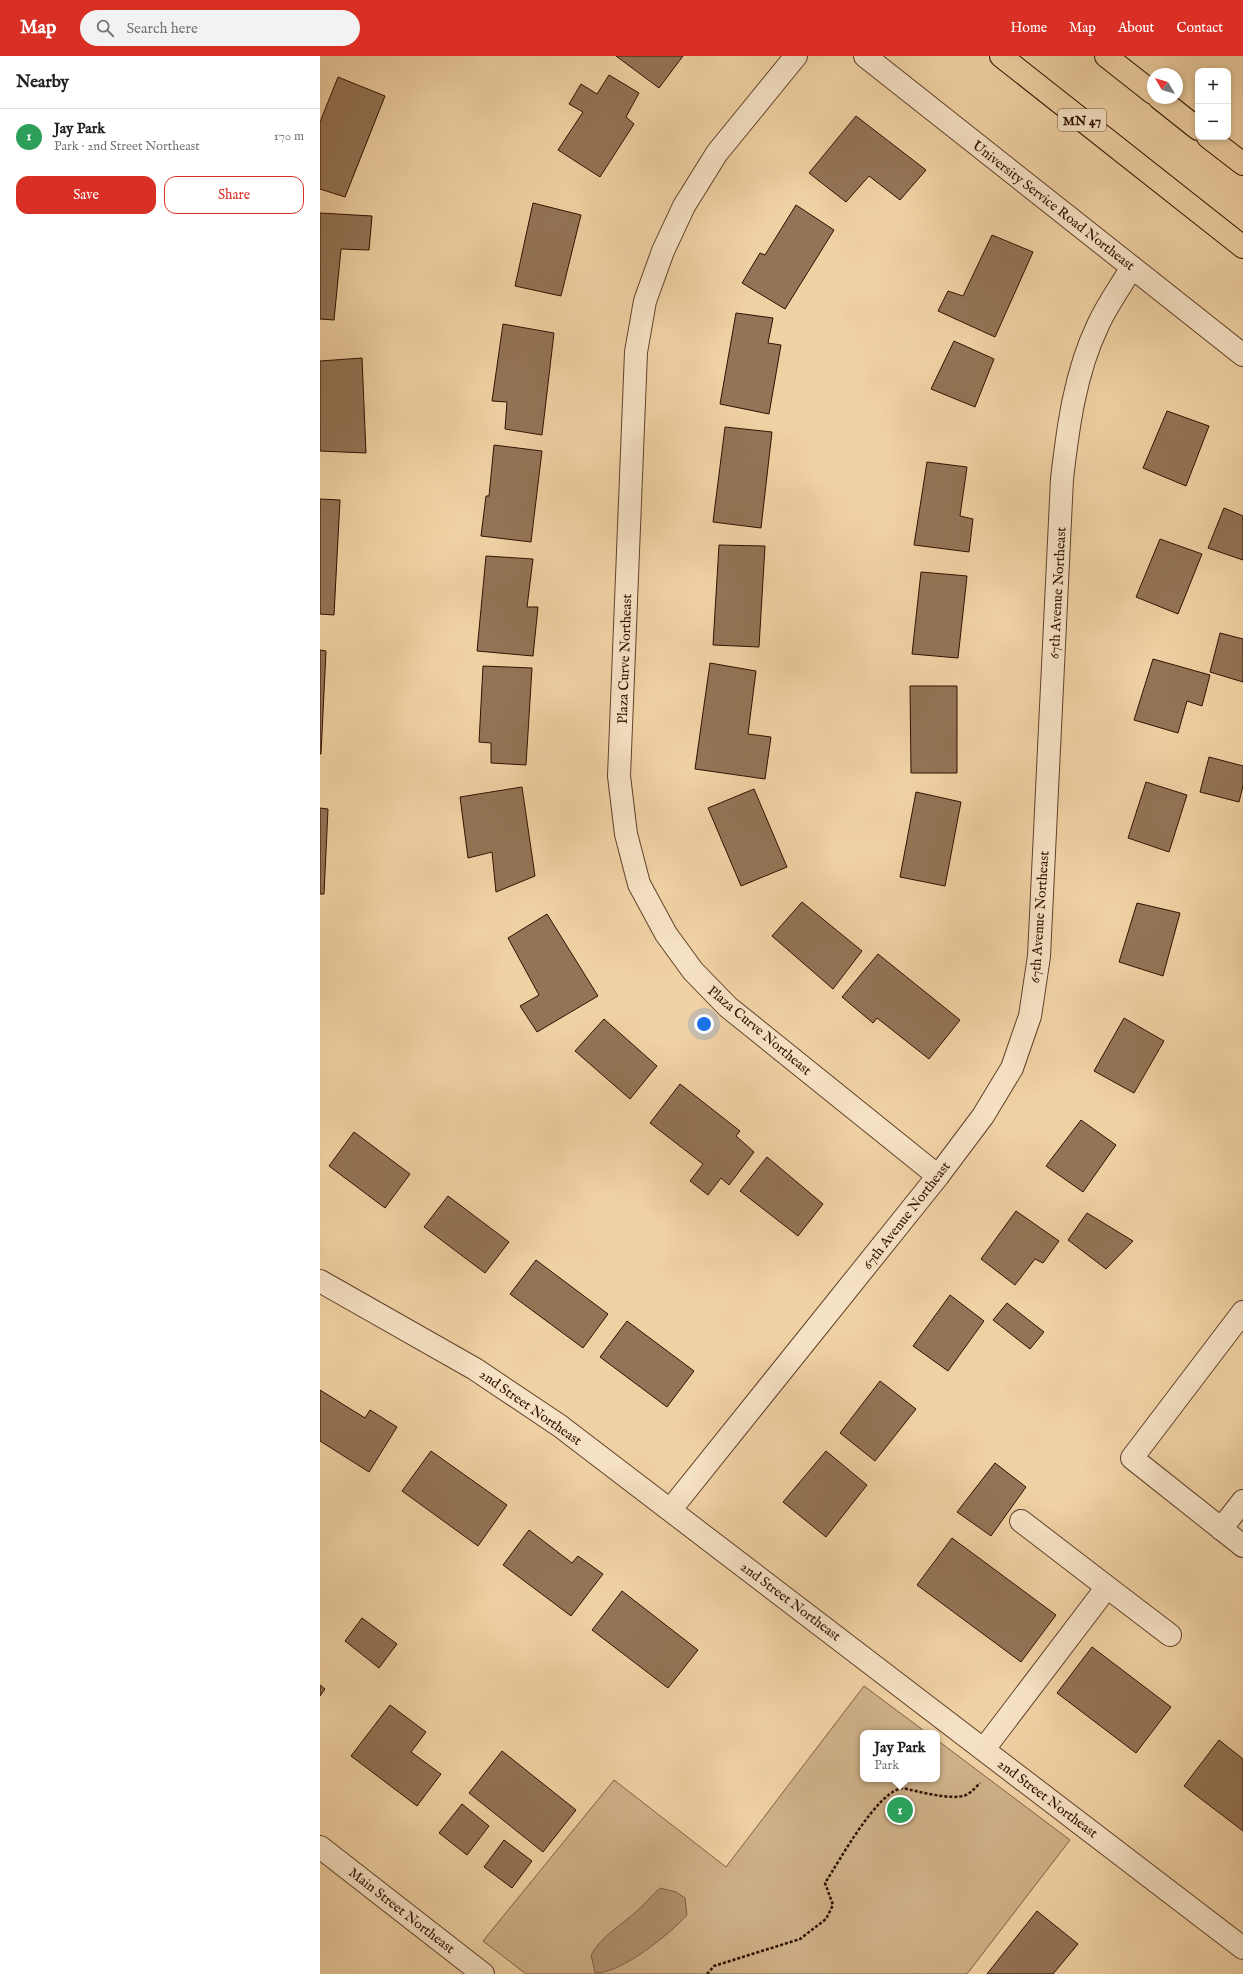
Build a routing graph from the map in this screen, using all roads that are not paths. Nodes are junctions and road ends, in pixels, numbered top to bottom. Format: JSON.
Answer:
{"nodes":[{"id":1,"x":796,"y":56,"type":"edge"},
{"id":2,"x":865,"y":56,"type":"edge"},
{"id":3,"x":1001,"y":56,"type":"edge"},
{"id":4,"x":1106,"y":56,"type":"edge"},
{"id":5,"x":1147,"y":88,"type":"edge"},
{"id":6,"x":1167,"y":104,"type":"edge"},
{"id":7,"x":1195,"y":127,"type":"edge"},
{"id":8,"x":1212,"y":140,"type":"edge"},
{"id":9,"x":1243,"y":164,"type":"edge"},
{"id":10,"x":1243,"y":247,"type":"edge"},
{"id":11,"x":1132,"y":267,"type":"junction"},
{"id":12,"x":1243,"y":355,"type":"edge"},
{"id":13,"x":938,"y":1176,"type":"junction"},
{"id":14,"x":320,"y":1281,"type":"edge"},
{"id":15,"x":1243,"y":1312,"type":"edge"},
{"id":16,"x":1243,"y":1501,"type":"edge"},
{"id":17,"x":671,"y":1509,"type":"junction"},
{"id":18,"x":1021,"y":1521,"type":"dead end"},
{"id":19,"x":1221,"y":1529,"type":"junction"},
{"id":20,"x":1243,"y":1546,"type":"edge"},
{"id":21,"x":1107,"y":1587,"type":"junction"},
{"id":22,"x":1170,"y":1635,"type":"dead end"},
{"id":23,"x":991,"y":1755,"type":"junction"},
{"id":24,"x":322,"y":1853,"type":"edge"},
{"id":25,"x":1243,"y":1948,"type":"edge"},
{"id":26,"x":483,"y":1974,"type":"edge"}],
"edges":[{"from":1,"to":13,"type":"street","name":"Plaza Curve Northeast"},
{"from":2,"to":11,"type":"street","name":"University Service Road Northeast"},
{"from":3,"to":10,"type":"main road","number":"MN 47"},
{"from":4,"to":5,"type":"main road"},
{"from":6,"to":7,"type":"main road"},
{"from":8,"to":9,"type":"main road"},
{"from":11,"to":12,"type":"street","name":"University Service Road Northeast"},
{"from":11,"to":13,"type":"street","name":"67th Avenue Northeast"},
{"from":13,"to":17,"type":"street","name":"67th Avenue Northeast"},
{"from":14,"to":17,"type":"street","name":"2nd Street Northeast"},
{"from":15,"to":19,"type":"street"},
{"from":16,"to":19,"type":"street"},
{"from":17,"to":23,"type":"street","name":"2nd Street Northeast"},
{"from":18,"to":21,"type":"street"},
{"from":19,"to":20,"type":"street"},
{"from":21,"to":22,"type":"street"},
{"from":21,"to":23,"type":"street"},
{"from":23,"to":25,"type":"street","name":"2nd Street Northeast"},
{"from":24,"to":26,"type":"street","name":"Main Street Northeast"}]}
